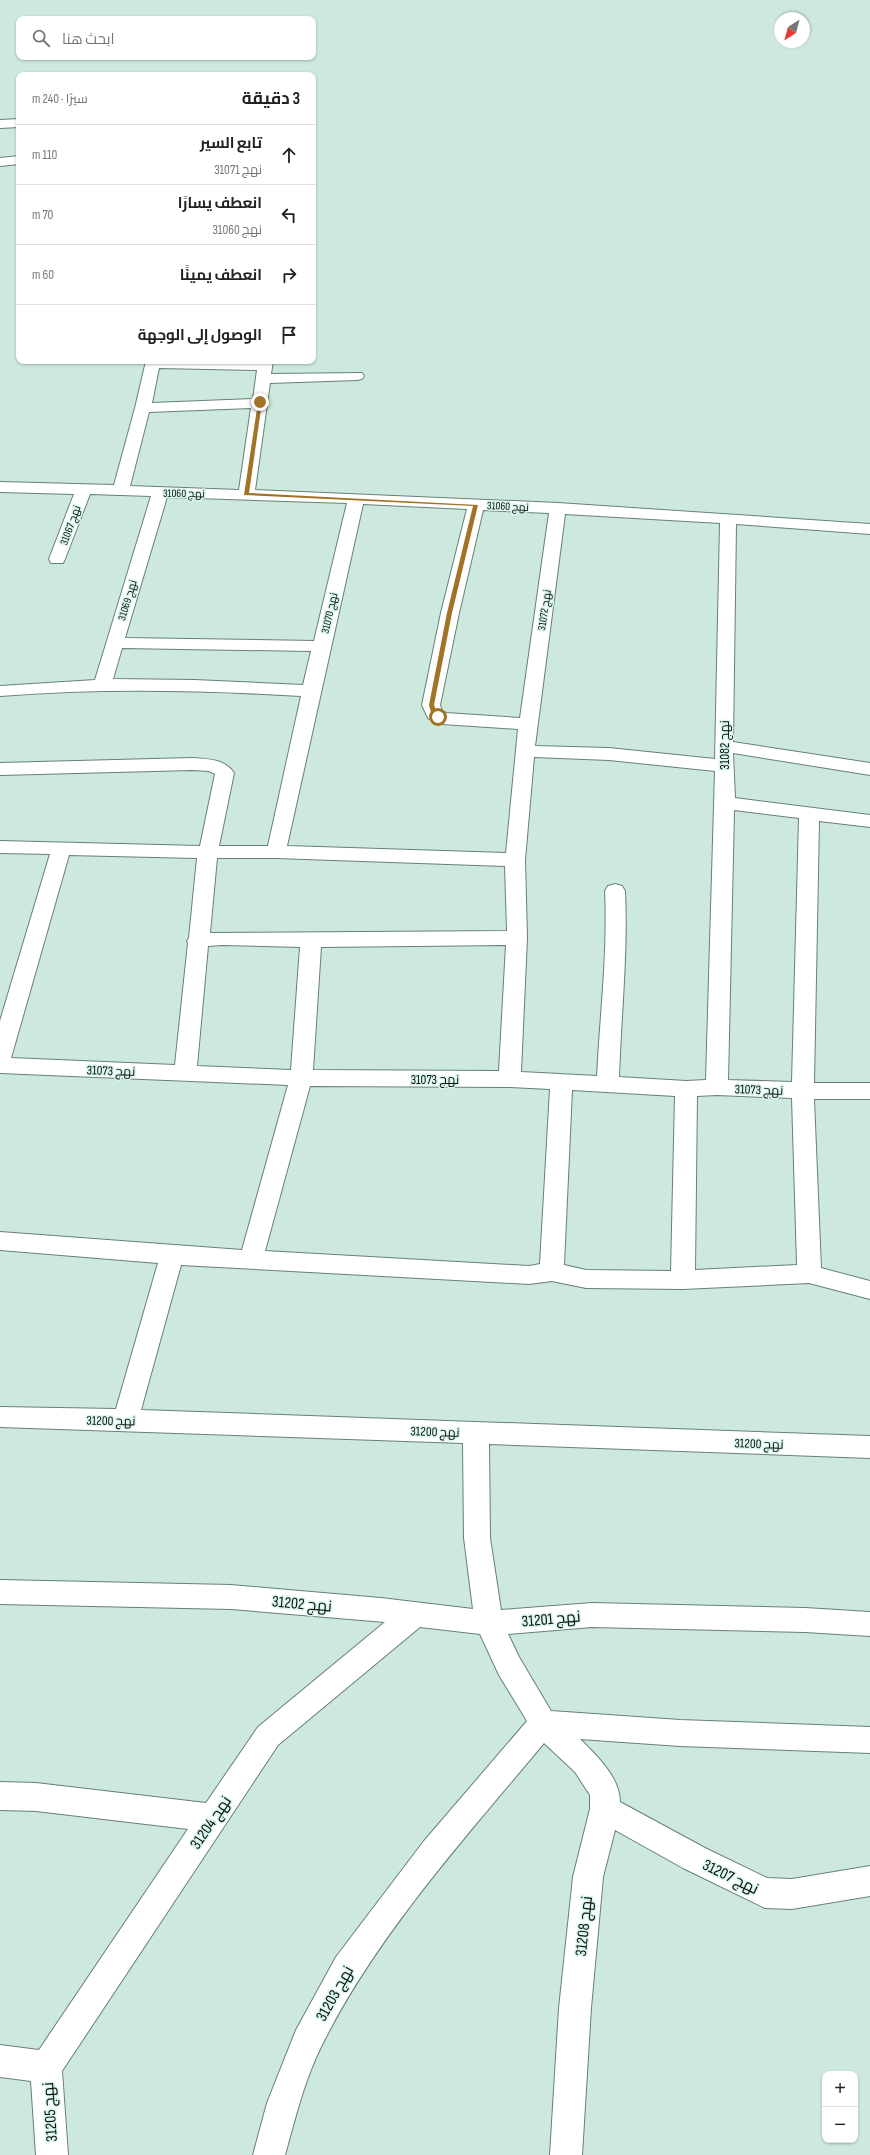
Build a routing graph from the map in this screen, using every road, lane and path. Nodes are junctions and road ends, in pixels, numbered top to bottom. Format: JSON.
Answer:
{"nodes":[{"id":1,"x":16,"y":123,"type":"edge"},
{"id":2,"x":0,"y":124,"type":"edge"},
{"id":3,"x":16,"y":160,"type":"edge"},
{"id":4,"x":0,"y":162,"type":"edge"},
{"id":5,"x":153,"y":364,"type":"edge"},
{"id":6,"x":185,"y":364,"type":"edge"},
{"id":7,"x":264,"y":369,"type":"edge"},
{"id":8,"x":357,"y":376,"type":"dead end"},
{"id":9,"x":260,"y":402,"type":"junction"},
{"id":10,"x":143,"y":408,"type":"junction"},
{"id":11,"x":0,"y":487,"type":"edge"},
{"id":12,"x":82,"y":491,"type":"junction"},
{"id":13,"x":120,"y":492,"type":"junction"},
{"id":14,"x":160,"y":493,"type":"junction"},
{"id":15,"x":246,"y":494,"type":"junction"},
{"id":16,"x":356,"y":498,"type":"junction"},
{"id":17,"x":476,"y":505,"type":"junction"},
{"id":18,"x":558,"y":508,"type":"junction"},
{"id":19,"x":728,"y":518,"type":"junction"},
{"id":20,"x":870,"y":529,"type":"edge"},
{"id":21,"x":57,"y":560,"type":"dead end"},
{"id":22,"x":114,"y":643,"type":"junction"},
{"id":23,"x":321,"y":646,"type":"junction"},
{"id":24,"x":102,"y":685,"type":"junction"},
{"id":25,"x":0,"y":691,"type":"edge"},
{"id":26,"x":311,"y":691,"type":"junction"},
{"id":27,"x":529,"y":718,"type":"junction"},
{"id":28,"x":724,"y":746,"type":"junction"},
{"id":29,"x":524,"y":751,"type":"junction"},
{"id":30,"x":724,"y":766,"type":"junction"},
{"id":31,"x":870,"y":768,"type":"edge"},
{"id":32,"x":0,"y":769,"type":"edge"},
{"id":33,"x":725,"y":803,"type":"junction"},
{"id":34,"x":809,"y":813,"type":"junction"},
{"id":35,"x":870,"y":821,"type":"edge"},
{"id":36,"x":0,"y":847,"type":"edge"},
{"id":37,"x":61,"y":850,"type":"junction"},
{"id":38,"x":208,"y":852,"type":"junction"},
{"id":39,"x":276,"y":852,"type":"junction"},
{"id":40,"x":515,"y":860,"type":"junction"},
{"id":41,"x":616,"y":891,"type":"dead end"},
{"id":42,"x":516,"y":938,"type":"junction"},
{"id":43,"x":311,"y":940,"type":"junction"},
{"id":44,"x":198,"y":941,"type":"junction"},
{"id":45,"x":0,"y":1058,"type":"edge"},
{"id":46,"x":0,"y":1065,"type":"edge"},
{"id":47,"x":185,"y":1072,"type":"junction"},
{"id":48,"x":301,"y":1078,"type":"junction"},
{"id":49,"x":510,"y":1079,"type":"junction"},
{"id":50,"x":561,"y":1083,"type":"junction"},
{"id":51,"x":608,"y":1085,"type":"junction"},
{"id":52,"x":717,"y":1088,"type":"junction"},
{"id":53,"x":686,"y":1089,"type":"junction"},
{"id":54,"x":802,"y":1091,"type":"junction"},
{"id":55,"x":870,"y":1091,"type":"edge"},
{"id":56,"x":0,"y":1241,"type":"edge"},
{"id":57,"x":172,"y":1254,"type":"junction"},
{"id":58,"x":251,"y":1259,"type":"junction"},
{"id":59,"x":552,"y":1272,"type":"junction"},
{"id":60,"x":809,"y":1274,"type":"junction"},
{"id":61,"x":683,"y":1280,"type":"junction"},
{"id":62,"x":870,"y":1290,"type":"edge"},
{"id":63,"x":0,"y":1417,"type":"edge"},
{"id":64,"x":126,"y":1420,"type":"junction"},
{"id":65,"x":476,"y":1432,"type":"junction"},
{"id":66,"x":870,"y":1447,"type":"edge"},
{"id":67,"x":0,"y":1592,"type":"edge"},
{"id":68,"x":415,"y":1614,"type":"junction"},
{"id":69,"x":488,"y":1623,"type":"junction"},
{"id":70,"x":870,"y":1624,"type":"edge"},
{"id":71,"x":543,"y":1723,"type":"junction"},
{"id":72,"x":870,"y":1740,"type":"edge"},
{"id":73,"x":0,"y":1796,"type":"edge"},
{"id":74,"x":605,"y":1809,"type":"junction"},
{"id":75,"x":213,"y":1818,"type":"junction"},
{"id":76,"x":870,"y":1881,"type":"edge"},
{"id":77,"x":0,"y":2061,"type":"edge"},
{"id":78,"x":46,"y":2067,"type":"junction"},
{"id":79,"x":52,"y":2155,"type":"edge"},
{"id":80,"x":269,"y":2155,"type":"edge"},
{"id":81,"x":566,"y":2155,"type":"edge"}],
"edges":[{"from":1,"to":2,"type":"street"},
{"from":3,"to":4,"type":"street"},
{"from":5,"to":10,"type":"street"},
{"from":6,"to":7,"type":"street"},
{"from":7,"to":8,"type":"street"},
{"from":7,"to":9,"type":"street"},
{"from":9,"to":10,"type":"street"},
{"from":9,"to":15,"type":"street"},
{"from":10,"to":13,"type":"street"},
{"from":11,"to":12,"type":"street","name":"نهج 31060"},
{"from":12,"to":13,"type":"street","name":"نهج 31060"},
{"from":12,"to":21,"type":"street","name":"نهج 31067"},
{"from":13,"to":14,"type":"street","name":"نهج 31060"},
{"from":14,"to":15,"type":"street","name":"نهج 31060"},
{"from":14,"to":22,"type":"street","name":"نهج 31069"},
{"from":15,"to":16,"type":"street","name":"نهج 31060"},
{"from":16,"to":17,"type":"street","name":"نهج 31060"},
{"from":16,"to":23,"type":"street","name":"نهج 31070"},
{"from":17,"to":18,"type":"street","name":"نهج 31060"},
{"from":17,"to":27,"type":"street"},
{"from":18,"to":19,"type":"street","name":"نهج 31060"},
{"from":18,"to":27,"type":"street","name":"نهج 31072"},
{"from":19,"to":20,"type":"street","name":"نهج 31060"},
{"from":19,"to":28,"type":"street","name":"نهج 31082"},
{"from":22,"to":23,"type":"street"},
{"from":22,"to":24,"type":"street","name":"نهج 31069"},
{"from":23,"to":26,"type":"street","name":"نهج 31070"},
{"from":24,"to":25,"type":"street"},
{"from":24,"to":26,"type":"street"},
{"from":26,"to":39,"type":"street","name":"نهج 31070"},
{"from":27,"to":29,"type":"street","name":"نهج 31072"},
{"from":28,"to":30,"type":"street","name":"نهج 31082"},
{"from":28,"to":31,"type":"street"},
{"from":29,"to":30,"type":"street"},
{"from":29,"to":40,"type":"street","name":"نهج 31072"},
{"from":30,"to":33,"type":"street","name":"نهج 31082"},
{"from":32,"to":38,"type":"street"},
{"from":33,"to":34,"type":"street"},
{"from":33,"to":52,"type":"street","name":"نهج 31082"},
{"from":34,"to":35,"type":"street"},
{"from":34,"to":54,"type":"street"},
{"from":36,"to":37,"type":"street"},
{"from":37,"to":38,"type":"street"},
{"from":37,"to":45,"type":"street"},
{"from":38,"to":39,"type":"street"},
{"from":38,"to":44,"type":"street"},
{"from":39,"to":40,"type":"street"},
{"from":40,"to":42,"type":"street","name":"نهج 31072"},
{"from":41,"to":51,"type":"street"},
{"from":42,"to":43,"type":"street"},
{"from":42,"to":49,"type":"street","name":"نهج 31072"},
{"from":43,"to":44,"type":"street"},
{"from":43,"to":48,"type":"street"},
{"from":44,"to":47,"type":"street"},
{"from":46,"to":47,"type":"street","name":"نهج 31073"},
{"from":47,"to":48,"type":"street","name":"نهج 31073"},
{"from":48,"to":49,"type":"street","name":"نهج 31073"},
{"from":48,"to":58,"type":"street"},
{"from":49,"to":50,"type":"street","name":"نهج 31073"},
{"from":50,"to":51,"type":"street","name":"نهج 31073"},
{"from":50,"to":59,"type":"street"},
{"from":51,"to":53,"type":"street","name":"نهج 31073"},
{"from":52,"to":53,"type":"street","name":"نهج 31073"},
{"from":52,"to":54,"type":"street","name":"نهج 31073"},
{"from":53,"to":61,"type":"street"},
{"from":54,"to":55,"type":"street","name":"نهج 31073"},
{"from":54,"to":60,"type":"street"},
{"from":56,"to":57,"type":"street"},
{"from":57,"to":58,"type":"street"},
{"from":57,"to":64,"type":"street"},
{"from":58,"to":59,"type":"street"},
{"from":59,"to":61,"type":"street"},
{"from":60,"to":61,"type":"street"},
{"from":60,"to":62,"type":"street"},
{"from":63,"to":64,"type":"street","name":"نهج 31200"},
{"from":64,"to":65,"type":"street","name":"نهج 31200"},
{"from":65,"to":66,"type":"street","name":"نهج 31200"},
{"from":65,"to":69,"type":"street"},
{"from":67,"to":68,"type":"street","name":"نهج 31202"},
{"from":68,"to":69,"type":"street","name":"نهج 31202"},
{"from":68,"to":75,"type":"street","name":"نهج 31204"},
{"from":69,"to":70,"type":"street","name":"نهج 31201"},
{"from":69,"to":71,"type":"street"},
{"from":71,"to":72,"type":"street"},
{"from":71,"to":74,"type":"street","name":"نهج 31208"},
{"from":71,"to":80,"type":"street","name":"نهج 31203"},
{"from":73,"to":75,"type":"street"},
{"from":74,"to":76,"type":"street","name":"نهج 31207"},
{"from":74,"to":81,"type":"street","name":"نهج 31208"},
{"from":75,"to":78,"type":"street","name":"نهج 31204"},
{"from":77,"to":78,"type":"street","name":"نهج 31205"},
{"from":78,"to":79,"type":"street","name":"نهج 31205"}]}
